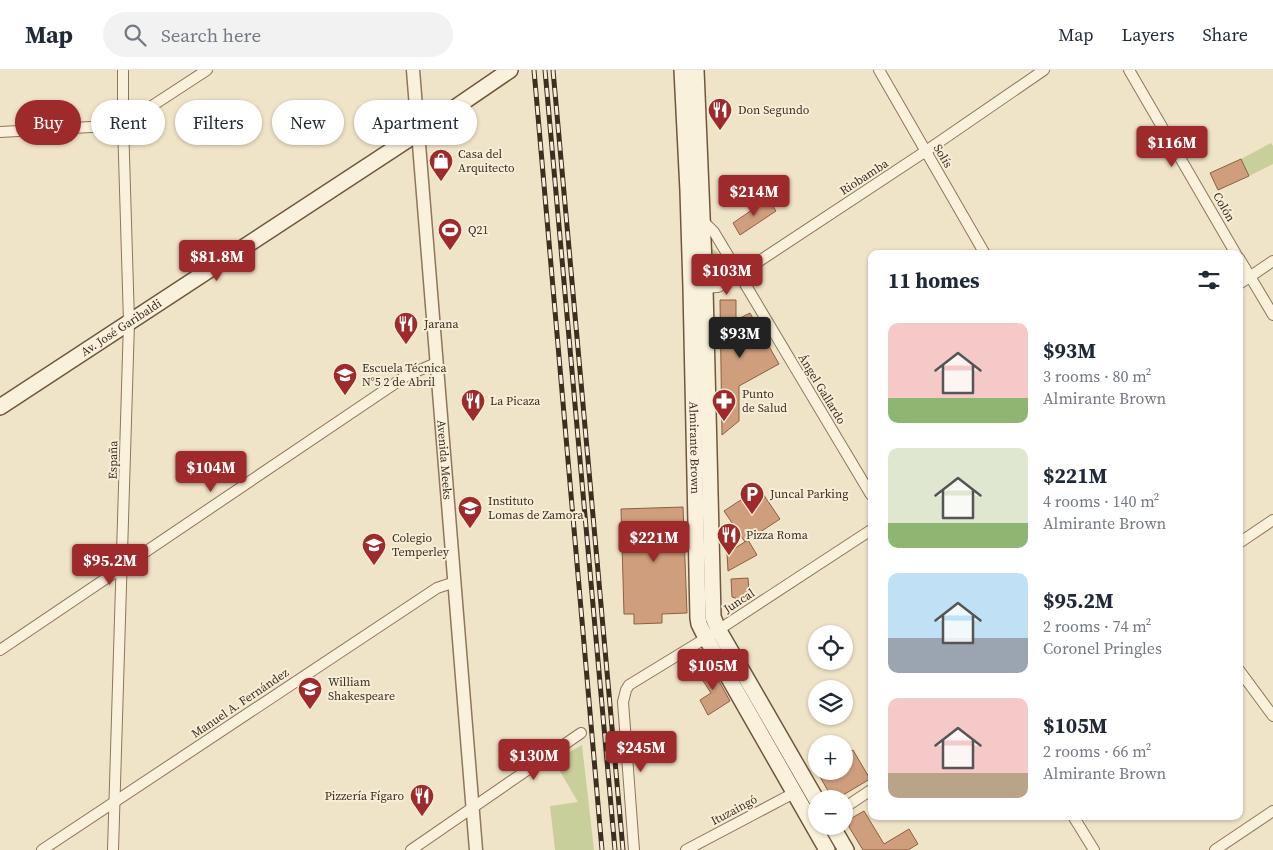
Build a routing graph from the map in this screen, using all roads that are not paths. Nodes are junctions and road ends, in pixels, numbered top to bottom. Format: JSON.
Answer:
{"nodes":[{"id":1,"x":123,"y":70,"type":"edge"},
{"id":2,"x":207,"y":70,"type":"edge"},
{"id":3,"x":413,"y":70,"type":"edge"},
{"id":4,"x":510,"y":70,"type":"edge"},
{"id":5,"x":682,"y":70,"type":"edge"},
{"id":6,"x":696,"y":70,"type":"edge"},
{"id":7,"x":879,"y":70,"type":"edge"},
{"id":8,"x":1044,"y":70,"type":"edge"},
{"id":9,"x":1129,"y":70,"type":"edge"},
{"id":10,"x":123,"y":100,"type":"edge"},
{"id":11,"x":161,"y":100,"type":"edge"},
{"id":12,"x":415,"y":100,"type":"edge"},
{"id":13,"x":466,"y":100,"type":"edge"},
{"id":14,"x":91,"y":127,"type":"edge"},
{"id":15,"x":0,"y":132,"type":"edge"},
{"id":16,"x":124,"y":145,"type":"edge"},
{"id":17,"x":400,"y":145,"type":"edge"},
{"id":18,"x":419,"y":145,"type":"edge"},
{"id":19,"x":926,"y":151,"type":"junction"},
{"id":20,"x":702,"y":220,"type":"junction"},
{"id":21,"x":983,"y":250,"type":"edge"},
{"id":22,"x":1234,"y":250,"type":"edge"},
{"id":23,"x":1273,"y":261,"type":"edge"},
{"id":24,"x":1243,"y":265,"type":"edge"},
{"id":25,"x":739,"y":274,"type":"junction"},
{"id":26,"x":1250,"y":277,"type":"junction"},
{"id":27,"x":1243,"y":281,"type":"edge"},
{"id":28,"x":698,"y":288,"type":"junction"},
{"id":29,"x":1273,"y":315,"type":"edge"},
{"id":30,"x":130,"y":322,"type":"junction"},
{"id":31,"x":436,"y":363,"type":"junction"},
{"id":32,"x":0,"y":407,"type":"edge"},
{"id":33,"x":868,"y":490,"type":"edge"},
{"id":34,"x":1273,"y":520,"type":"edge"},
{"id":35,"x":868,"y":532,"type":"edge"},
{"id":36,"x":1243,"y":540,"type":"edge"},
{"id":37,"x":123,"y":567,"type":"junction"},
{"id":38,"x":455,"y":582,"type":"junction"},
{"id":39,"x":712,"y":634,"type":"junction"},
{"id":40,"x":0,"y":650,"type":"edge"},
{"id":41,"x":1243,"y":675,"type":"edge"},
{"id":42,"x":1273,"y":716,"type":"edge"},
{"id":43,"x":581,"y":733,"type":"dead end"},
{"id":44,"x":810,"y":790,"type":"edge"},
{"id":45,"x":868,"y":792,"type":"edge"},
{"id":46,"x":794,"y":793,"type":"junction"},
{"id":47,"x":115,"y":802,"type":"junction"},
{"id":48,"x":853,"y":802,"type":"edge"},
{"id":49,"x":473,"y":808,"type":"junction"},
{"id":50,"x":1273,"y":811,"type":"edge"},
{"id":51,"x":808,"y":815,"type":"edge"},
{"id":52,"x":1075,"y":820,"type":"edge"},
{"id":53,"x":820,"y":835,"type":"edge"},
{"id":54,"x":837,"y":835,"type":"edge"},
{"id":55,"x":42,"y":850,"type":"edge"},
{"id":56,"x":113,"y":850,"type":"edge"},
{"id":57,"x":411,"y":850,"type":"edge"},
{"id":58,"x":476,"y":850,"type":"edge"},
{"id":59,"x":634,"y":850,"type":"edge"},
{"id":60,"x":686,"y":850,"type":"edge"},
{"id":61,"x":828,"y":850,"type":"edge"},
{"id":62,"x":846,"y":850,"type":"edge"},
{"id":63,"x":1094,"y":850,"type":"edge"},
{"id":64,"x":1215,"y":850,"type":"edge"}],
"edges":[{"from":1,"to":10,"type":"street","name":"España"},
{"from":2,"to":11,"type":"street"},
{"from":3,"to":12,"type":"street","name":"Avenida Meeks"},
{"from":4,"to":13,"type":"main road","name":"Av. José Garibaldi"},
{"from":5,"to":28,"type":"main road","name":"Almirante Brown"},
{"from":6,"to":20,"type":"main road","name":"Almirante Brown"},
{"from":7,"to":19,"type":"street","name":"Solís"},
{"from":8,"to":19,"type":"street","name":"Riobamba"},
{"from":9,"to":22,"type":"street","name":"Colón"},
{"from":14,"to":15,"type":"street"},
{"from":16,"to":30,"type":"street","name":"España"},
{"from":17,"to":30,"type":"main road","name":"Av. José Garibaldi"},
{"from":18,"to":31,"type":"street","name":"Avenida Meeks"},
{"from":19,"to":21,"type":"street","name":"Solís"},
{"from":19,"to":25,"type":"street","name":"Riobamba"},
{"from":20,"to":25,"type":"street","name":"Ángel Gallardo"},
{"from":20,"to":28,"type":"main road","name":"Almirante Brown"},
{"from":23,"to":26,"type":"street"},
{"from":24,"to":26,"type":"street"},
{"from":25,"to":28,"type":"street","name":"Riobamba"},
{"from":25,"to":33,"type":"street","name":"Ángel Gallardo"},
{"from":26,"to":27,"type":"street"},
{"from":26,"to":29,"type":"street"},
{"from":28,"to":39,"type":"main road","name":"Almirante Brown"},
{"from":30,"to":32,"type":"main road","name":"Av. José Garibaldi"},
{"from":30,"to":37,"type":"street","name":"España"},
{"from":31,"to":37,"type":"street"},
{"from":31,"to":38,"type":"street","name":"Avenida Meeks"},
{"from":34,"to":36,"type":"street"},
{"from":35,"to":39,"type":"street","name":"Juncal"},
{"from":37,"to":40,"type":"street"},
{"from":37,"to":47,"type":"street","name":"España"},
{"from":38,"to":47,"type":"street","name":"Manuel A. Fernández"},
{"from":38,"to":49,"type":"street","name":"Avenida Meeks"},
{"from":39,"to":44,"type":"main road","name":"Almirante Brown"},
{"from":39,"to":46,"type":"main road","name":"Almirante Brown"},
{"from":39,"to":59,"type":"street","name":"Juncal"},
{"from":41,"to":42,"type":"street"},
{"from":43,"to":49,"type":"street"},
{"from":45,"to":48,"type":"street"},
{"from":46,"to":51,"type":"main road","name":"Almirante Brown"},
{"from":46,"to":60,"type":"street","name":"Ituzaingó"},
{"from":47,"to":55,"type":"street","name":"Manuel A. Fernández"},
{"from":47,"to":56,"type":"street","name":"España"},
{"from":49,"to":57,"type":"street"},
{"from":49,"to":58,"type":"street","name":"Avenida Meeks"},
{"from":50,"to":64,"type":"street"},
{"from":52,"to":63,"type":"street"},
{"from":53,"to":61,"type":"main road","name":"Almirante Brown"},
{"from":54,"to":62,"type":"main road"}]}
